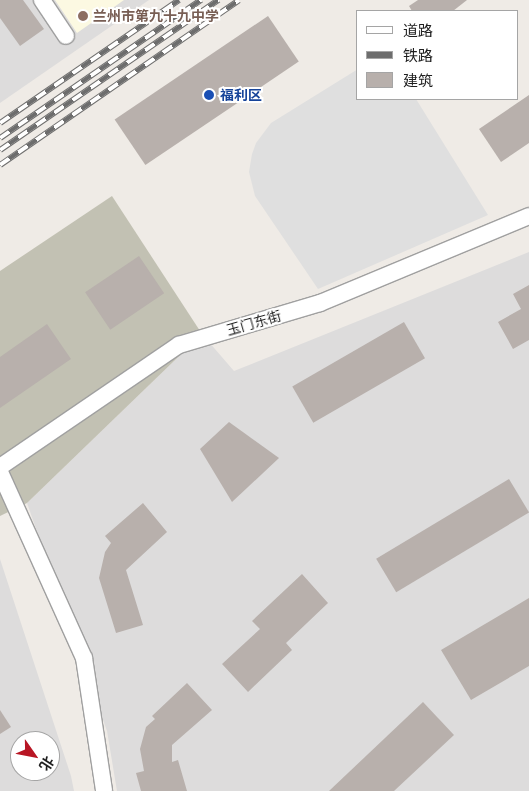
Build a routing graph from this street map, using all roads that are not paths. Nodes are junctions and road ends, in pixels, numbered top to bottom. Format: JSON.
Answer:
{"nodes":[{"id":1,"x":42,"y":0,"type":"edge"},
{"id":2,"x":66,"y":36,"type":"dead end"},
{"id":3,"x":529,"y":216,"type":"edge"},
{"id":4,"x":0,"y":467,"type":"edge"},
{"id":5,"x":0,"y":472,"type":"edge"},
{"id":6,"x":104,"y":791,"type":"edge"}],
"edges":[{"from":1,"to":2,"type":"street"},
{"from":3,"to":4,"type":"street","name":"玉门东街"},
{"from":5,"to":6,"type":"street"}]}
